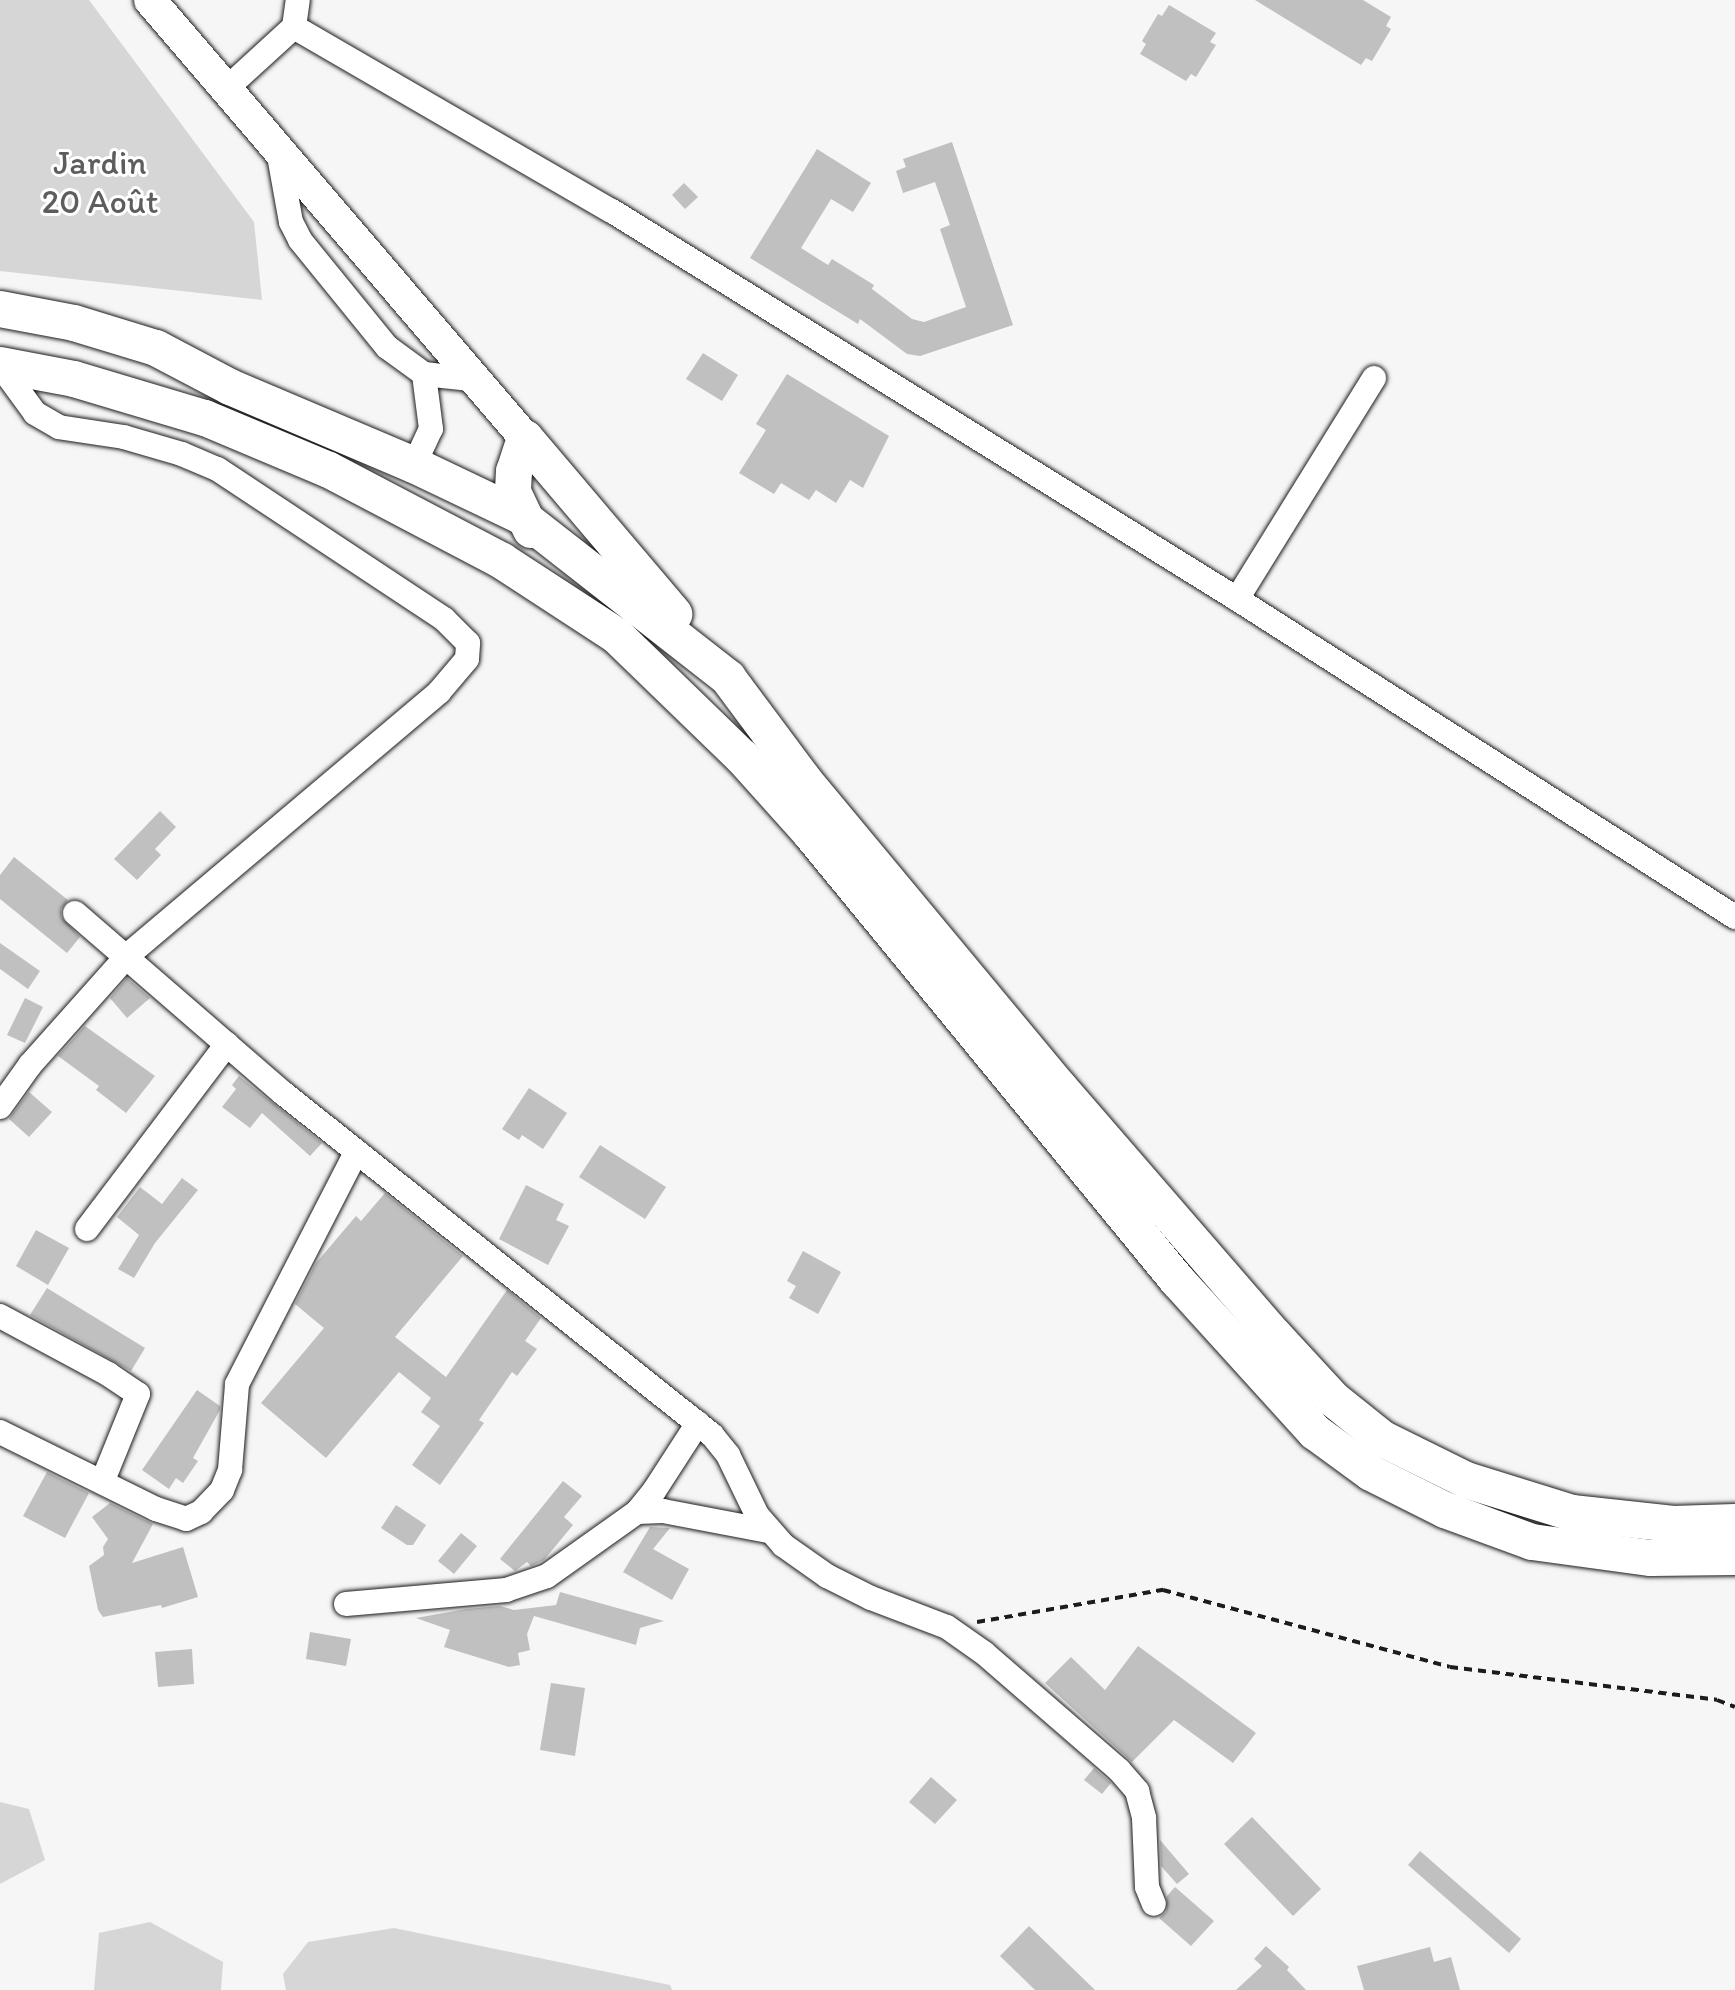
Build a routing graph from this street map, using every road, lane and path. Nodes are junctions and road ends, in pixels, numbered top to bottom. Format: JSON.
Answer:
{"nodes":[{"id":1,"x":150,"y":0,"type":"edge"},
{"id":2,"x":298,"y":0,"type":"edge"},
{"id":3,"x":294,"y":27,"type":"junction"},
{"id":4,"x":226,"y":89,"type":"junction"},
{"id":5,"x":278,"y":150,"type":"junction"},
{"id":6,"x":0,"y":309,"type":"edge"},
{"id":7,"x":0,"y":365,"type":"edge"},
{"id":8,"x":424,"y":374,"type":"junction"},
{"id":9,"x":1374,"y":378,"type":"dead end"},
{"id":10,"x":478,"y":380,"type":"junction"},
{"id":11,"x":525,"y":438,"type":"junction"},
{"id":12,"x":414,"y":465,"type":"junction"},
{"id":13,"x":521,"y":516,"type":"junction"},
{"id":14,"x":1237,"y":599,"type":"junction"},
{"id":15,"x":578,"y":610,"type":"junction"},
{"id":16,"x":728,"y":678,"type":"junction"},
{"id":17,"x":75,"y":913,"type":"dead end"},
{"id":18,"x":1735,"y":917,"type":"edge"},
{"id":19,"x":128,"y":955,"type":"junction"},
{"id":20,"x":227,"y":1044,"type":"junction"},
{"id":21,"x":0,"y":1107,"type":"edge"},
{"id":22,"x":356,"y":1152,"type":"junction"},
{"id":23,"x":87,"y":1229,"type":"dead end"},
{"id":24,"x":0,"y":1316,"type":"edge"},
{"id":25,"x":698,"y":1423,"type":"junction"},
{"id":26,"x":0,"y":1432,"type":"edge"},
{"id":27,"x":103,"y":1480,"type":"junction"},
{"id":28,"x":637,"y":1512,"type":"junction"},
{"id":29,"x":1735,"y":1522,"type":"edge"},
{"id":30,"x":768,"y":1531,"type":"junction"},
{"id":31,"x":1735,"y":1557,"type":"edge"},
{"id":32,"x":346,"y":1604,"type":"dead end"},
{"id":33,"x":947,"y":1627,"type":"junction"},
{"id":34,"x":1735,"y":1707,"type":"edge"},
{"id":35,"x":1154,"y":1904,"type":"dead end"}],
"edges":[{"from":1,"to":4,"type":"main road"},
{"from":2,"to":3,"type":"street"},
{"from":3,"to":4,"type":"street"},
{"from":3,"to":14,"type":"street"},
{"from":4,"to":5,"type":"main road"},
{"from":5,"to":8,"type":"street"},
{"from":5,"to":10,"type":"main road"},
{"from":6,"to":12,"type":"highway"},
{"from":7,"to":15,"type":"highway"},
{"from":7,"to":19,"type":"street"},
{"from":8,"to":10,"type":"street"},
{"from":8,"to":12,"type":"street"},
{"from":9,"to":14,"type":"street"},
{"from":10,"to":11,"type":"main road"},
{"from":11,"to":13,"type":"highway"},
{"from":11,"to":16,"type":"highway"},
{"from":12,"to":13,"type":"highway"},
{"from":13,"to":15,"type":"highway"},
{"from":13,"to":16,"type":"highway"},
{"from":14,"to":18,"type":"street"},
{"from":15,"to":31,"type":"highway"},
{"from":16,"to":29,"type":"highway"},
{"from":17,"to":19,"type":"street"},
{"from":19,"to":20,"type":"street"},
{"from":19,"to":21,"type":"street"},
{"from":20,"to":22,"type":"street"},
{"from":20,"to":23,"type":"street"},
{"from":22,"to":25,"type":"street"},
{"from":22,"to":27,"type":"street"},
{"from":24,"to":27,"type":"street"},
{"from":25,"to":28,"type":"street"},
{"from":25,"to":30,"type":"street"},
{"from":26,"to":27,"type":"street"},
{"from":28,"to":30,"type":"street"},
{"from":28,"to":32,"type":"street"},
{"from":30,"to":33,"type":"street"},
{"from":33,"to":34,"type":"path"},
{"from":33,"to":35,"type":"street"}]}
